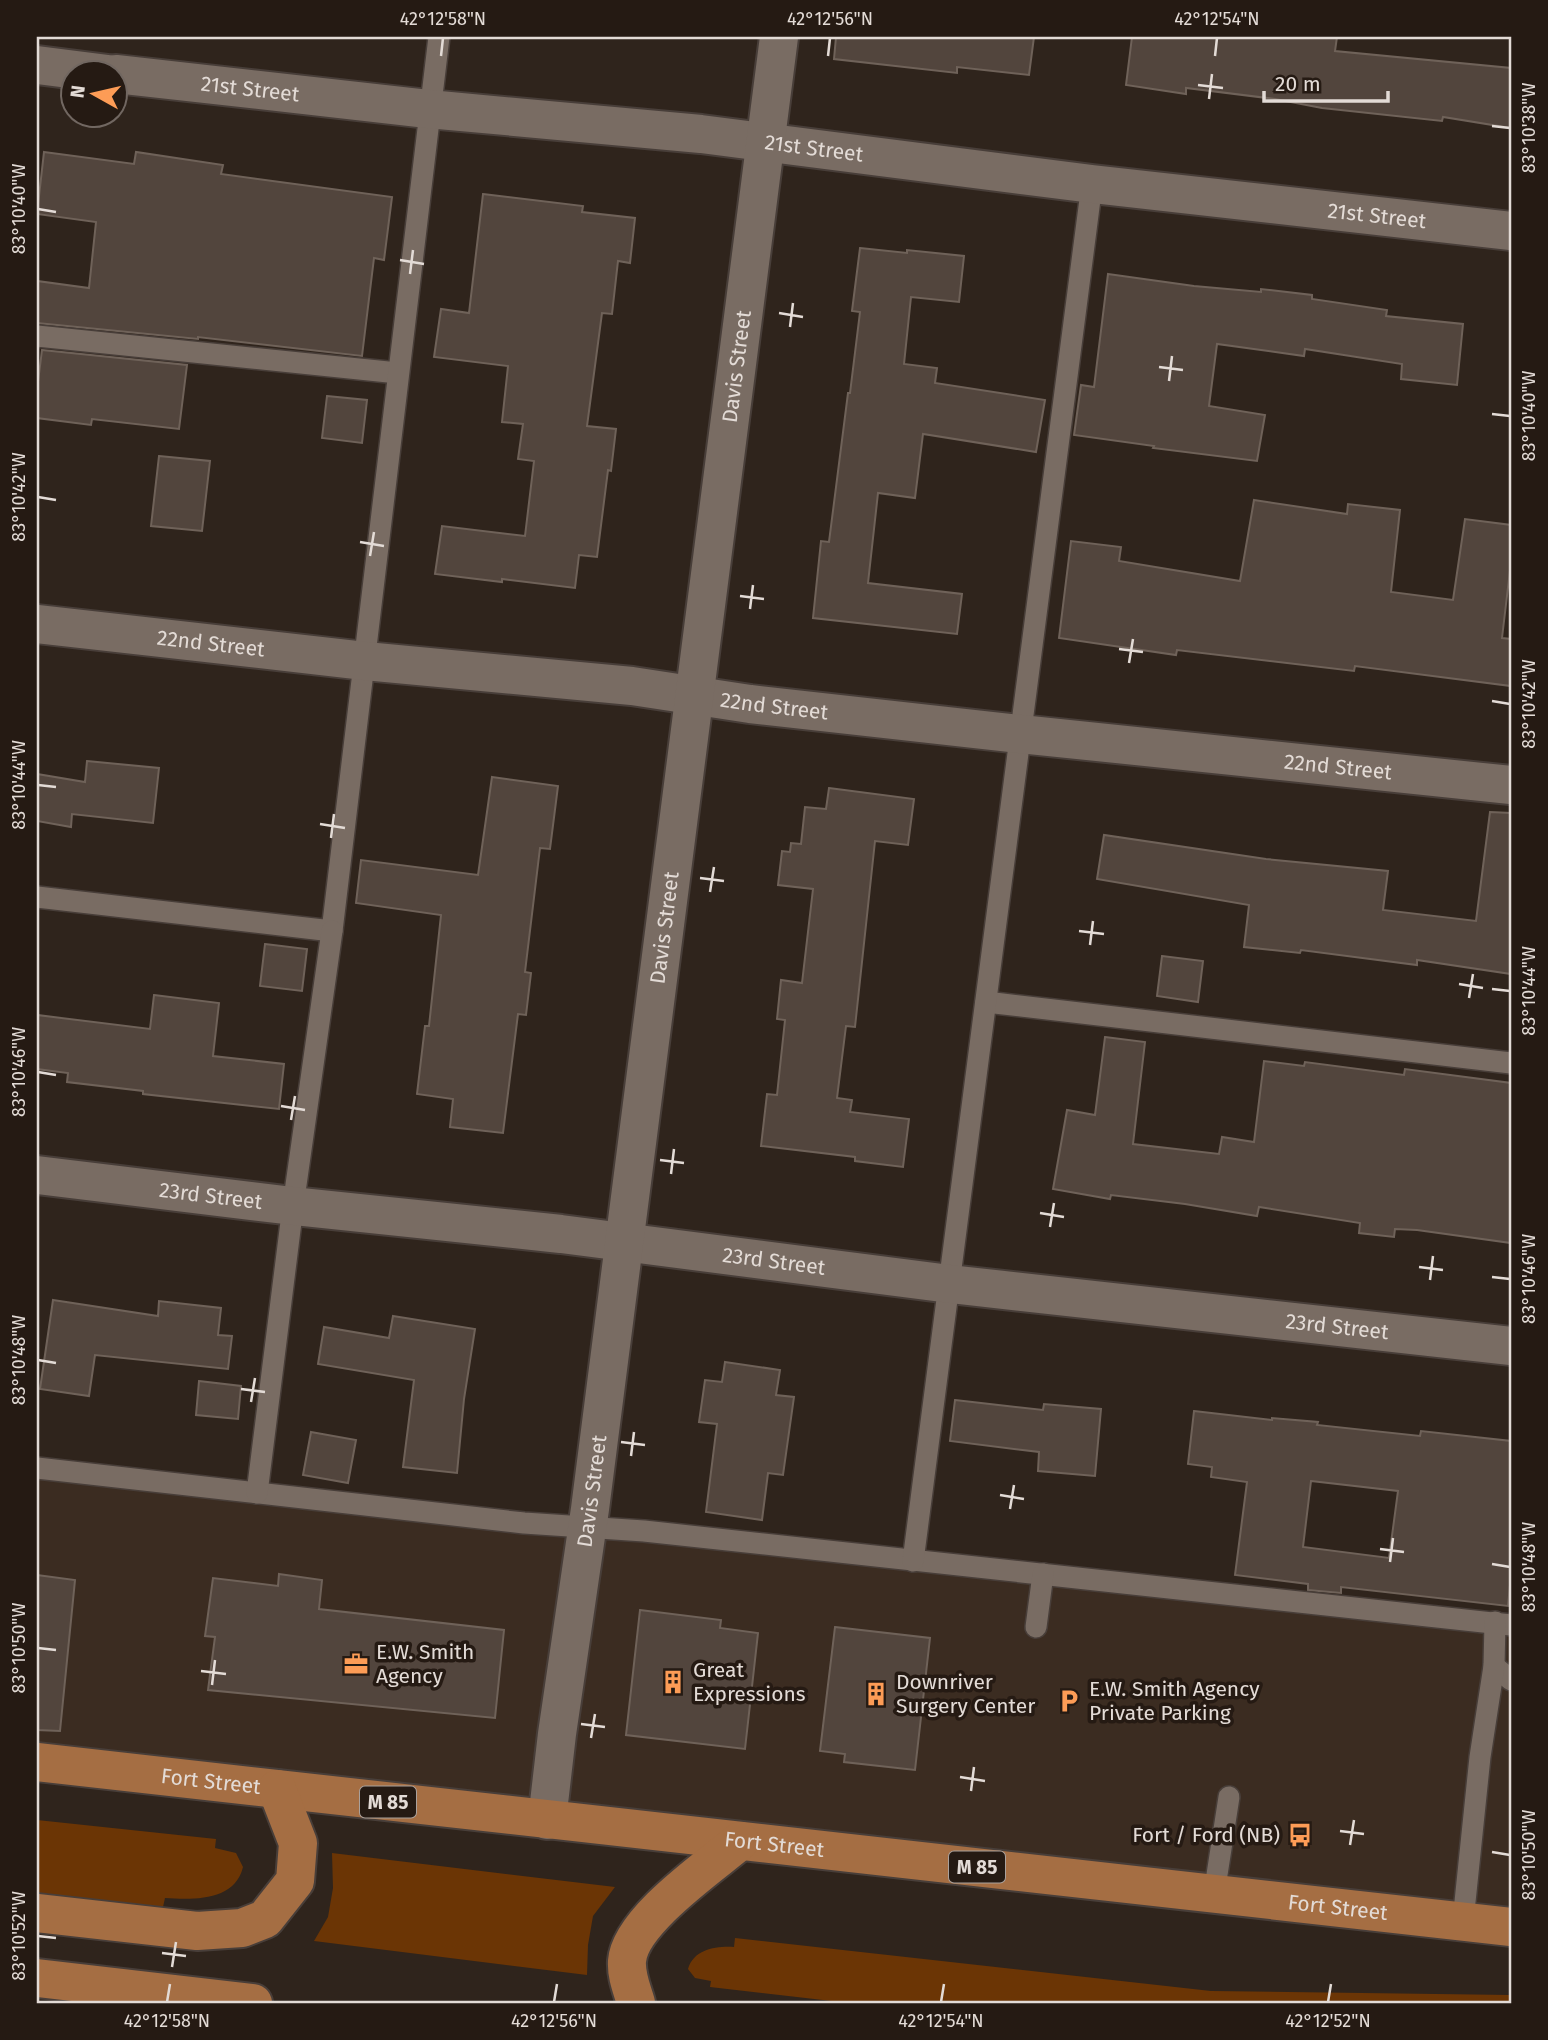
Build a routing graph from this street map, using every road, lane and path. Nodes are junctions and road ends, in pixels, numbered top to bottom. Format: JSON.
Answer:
{"nodes":[{"id":1,"x":439,"y":37,"type":"edge"},
{"id":2,"x":779,"y":37,"type":"edge"},
{"id":3,"x":37,"y":65,"type":"edge"},
{"id":4,"x":60,"y":68,"type":"edge"},
{"id":5,"x":130,"y":76,"type":"edge"},
{"id":6,"x":428,"y":109,"type":"junction"},
{"id":7,"x":766,"y":143,"type":"junction"},
{"id":8,"x":1091,"y":184,"type":"junction"},
{"id":9,"x":1511,"y":231,"type":"edge"},
{"id":10,"x":37,"y":336,"type":"edge"},
{"id":11,"x":398,"y":373,"type":"junction"},
{"id":12,"x":37,"y":624,"type":"edge"},
{"id":13,"x":366,"y":661,"type":"junction"},
{"id":14,"x":695,"y":694,"type":"junction"},
{"id":15,"x":1020,"y":734,"type":"junction"},
{"id":16,"x":1511,"y":785,"type":"edge"},
{"id":17,"x":37,"y":897,"type":"edge"},
{"id":18,"x":332,"y":931,"type":"junction"},
{"id":19,"x":986,"y":1002,"type":"junction"},
{"id":20,"x":1511,"y":1063,"type":"edge"},
{"id":21,"x":37,"y":1175,"type":"edge"},
{"id":22,"x":293,"y":1206,"type":"junction"},
{"id":23,"x":624,"y":1242,"type":"junction"},
{"id":24,"x":950,"y":1284,"type":"junction"},
{"id":25,"x":1511,"y":1346,"type":"edge"},
{"id":26,"x":37,"y":1468,"type":"edge"},
{"id":27,"x":257,"y":1493,"type":"junction"},
{"id":28,"x":587,"y":1526,"type":"junction"},
{"id":29,"x":913,"y":1561,"type":"junction"},
{"id":30,"x":1043,"y":1574,"type":"junction"},
{"id":31,"x":1503,"y":1623,"type":"edge"},
{"id":32,"x":1036,"y":1627,"type":"dead end"},
{"id":33,"x":1494,"y":1666,"type":"junction"},
{"id":34,"x":1511,"y":1680,"type":"edge"},
{"id":35,"x":37,"y":1762,"type":"edge"},
{"id":36,"x":277,"y":1789,"type":"junction"},
{"id":37,"x":1228,"y":1797,"type":"dead end"},
{"id":38,"x":547,"y":1819,"type":"junction"},
{"id":39,"x":740,"y":1841,"type":"junction"},
{"id":40,"x":1214,"y":1894,"type":"junction"},
{"id":41,"x":37,"y":1913,"type":"edge"},
{"id":42,"x":1462,"y":1921,"type":"junction"},
{"id":43,"x":1511,"y":1927,"type":"edge"},
{"id":44,"x":37,"y":1978,"type":"edge"},
{"id":45,"x":100,"y":1994,"type":"edge"},
{"id":46,"x":253,"y":2003,"type":"edge"},
{"id":47,"x":636,"y":2003,"type":"edge"}],
"edges":[{"from":1,"to":6,"type":"lane"},
{"from":2,"to":7,"type":"street","name":"Davis Street"},
{"from":3,"to":4,"type":"street"},
{"from":5,"to":6,"type":"street","name":"21st Street"},
{"from":6,"to":7,"type":"street","name":"21st Street"},
{"from":6,"to":11,"type":"lane"},
{"from":7,"to":8,"type":"street","name":"21st Street"},
{"from":7,"to":14,"type":"street","name":"Davis Street"},
{"from":8,"to":9,"type":"street","name":"21st Street"},
{"from":8,"to":15,"type":"lane"},
{"from":10,"to":11,"type":"lane"},
{"from":11,"to":13,"type":"lane"},
{"from":12,"to":13,"type":"street","name":"22nd Street"},
{"from":13,"to":14,"type":"street","name":"22nd Street"},
{"from":13,"to":18,"type":"lane"},
{"from":14,"to":15,"type":"street","name":"22nd Street"},
{"from":14,"to":23,"type":"street","name":"Davis Street"},
{"from":15,"to":16,"type":"street","name":"22nd Street"},
{"from":15,"to":19,"type":"lane"},
{"from":17,"to":18,"type":"lane"},
{"from":18,"to":22,"type":"lane"},
{"from":19,"to":20,"type":"lane"},
{"from":19,"to":24,"type":"lane"},
{"from":21,"to":22,"type":"street","name":"23rd Street"},
{"from":22,"to":23,"type":"street","name":"23rd Street"},
{"from":22,"to":27,"type":"lane"},
{"from":23,"to":24,"type":"street","name":"23rd Street"},
{"from":23,"to":28,"type":"street","name":"Davis Street"},
{"from":24,"to":25,"type":"street","name":"23rd Street"},
{"from":24,"to":29,"type":"lane"},
{"from":26,"to":27,"type":"lane"},
{"from":27,"to":28,"type":"lane"},
{"from":28,"to":29,"type":"lane"},
{"from":28,"to":38,"type":"street","name":"Davis Street"},
{"from":29,"to":30,"type":"lane"},
{"from":30,"to":31,"type":"lane"},
{"from":30,"to":32,"type":"lane"},
{"from":31,"to":33,"type":"lane"},
{"from":33,"to":34,"type":"lane"},
{"from":33,"to":42,"type":"lane"},
{"from":35,"to":36,"type":"main road","name":"Fort Street","number":"M 85"},
{"from":36,"to":38,"type":"main road","name":"Fort Street","number":"M 85"},
{"from":36,"to":41,"type":"main road"},
{"from":37,"to":40,"type":"lane"},
{"from":38,"to":39,"type":"main road","name":"Fort Street","number":"M 85"},
{"from":39,"to":40,"type":"main road","name":"Fort Street","number":"M 85"},
{"from":39,"to":47,"type":"main road"},
{"from":40,"to":42,"type":"main road","name":"Fort Street","number":"M 85"},
{"from":42,"to":43,"type":"main road","name":"Fort Street","number":"M 85"},
{"from":44,"to":45,"type":"main road"},
{"from":45,"to":46,"type":"main road"}]}
